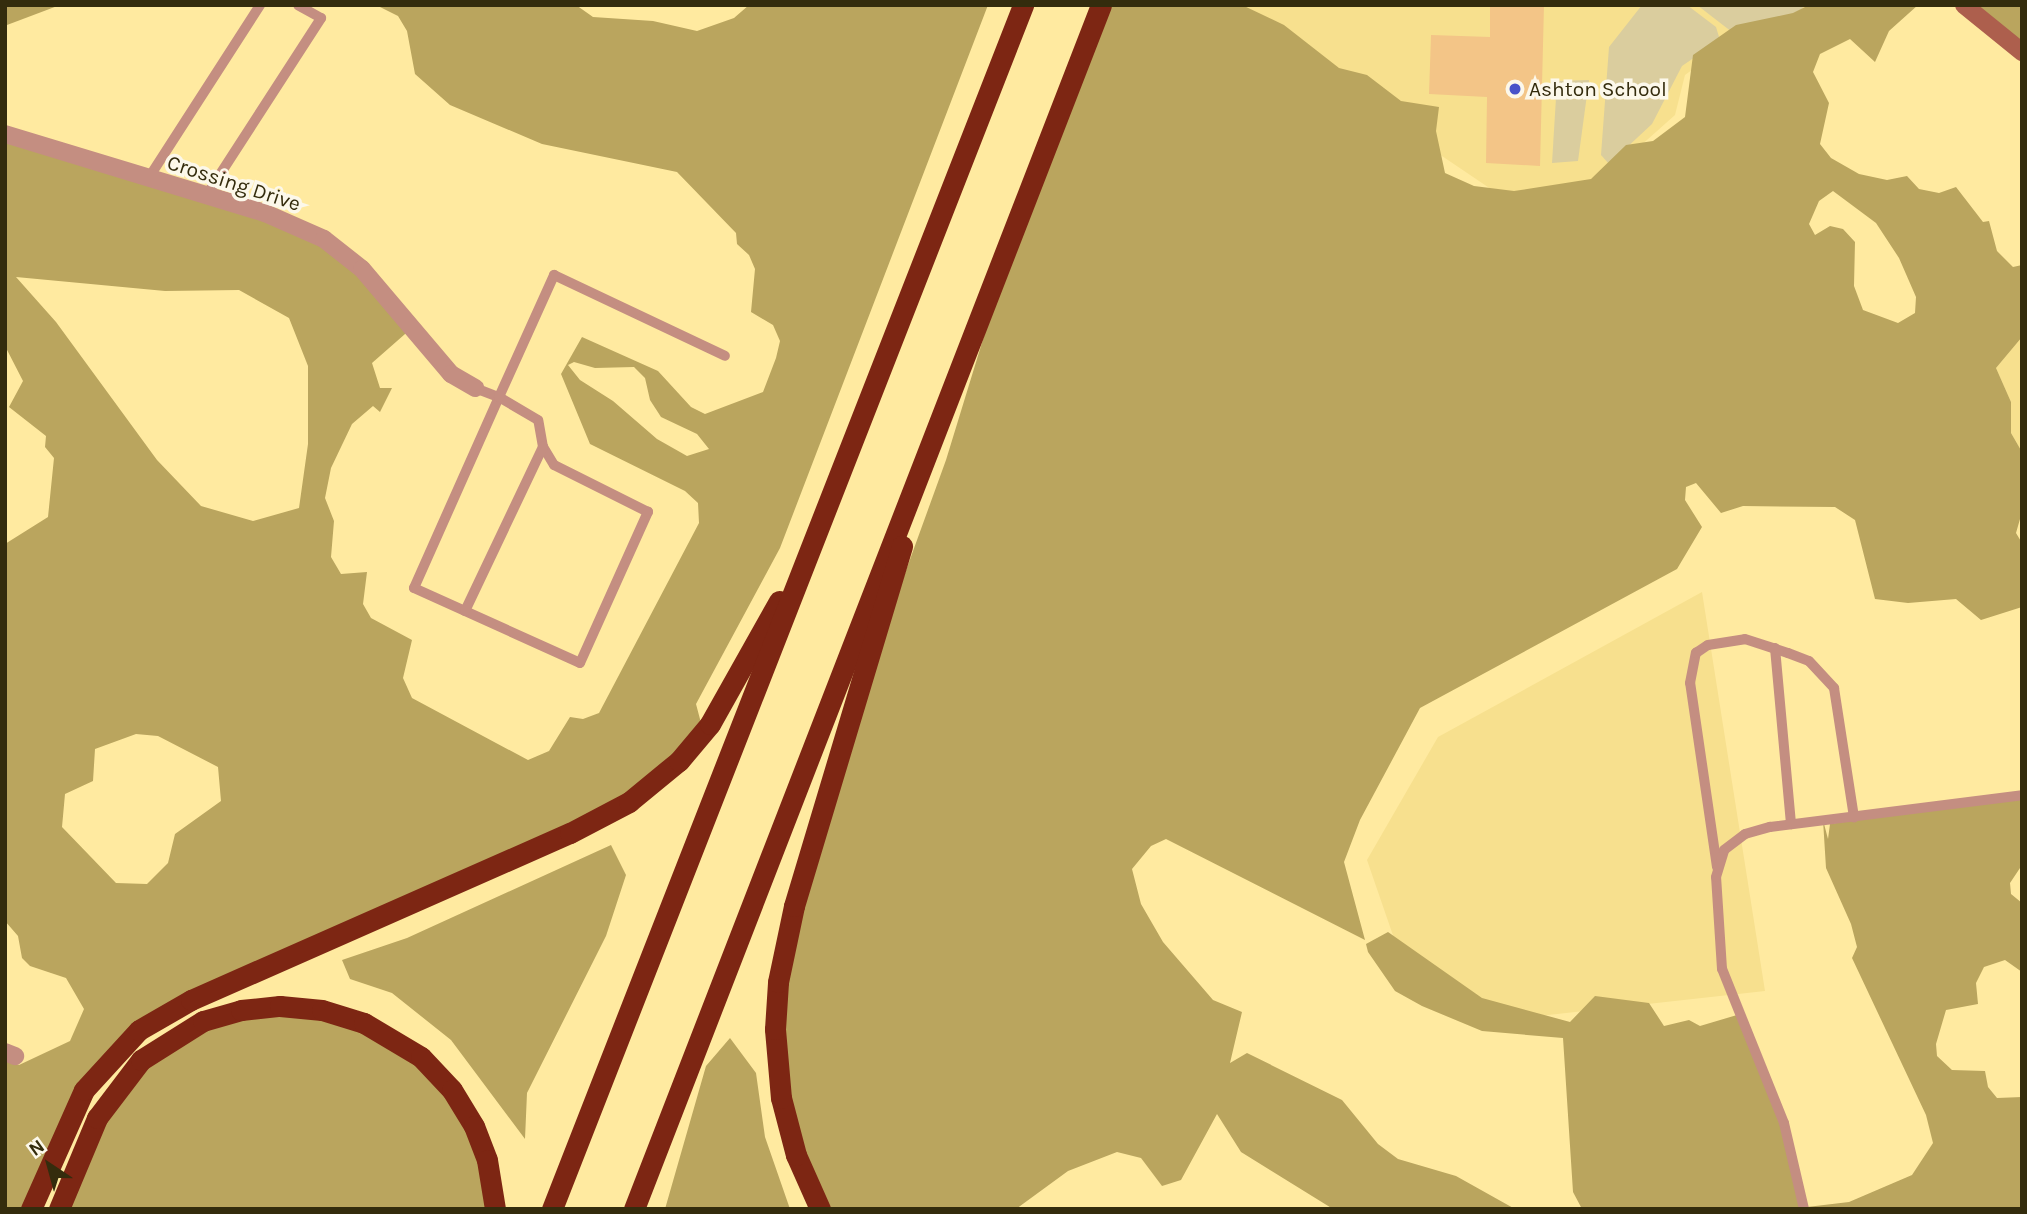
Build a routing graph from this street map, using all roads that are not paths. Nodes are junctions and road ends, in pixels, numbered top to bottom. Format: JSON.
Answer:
{"nodes":[{"id":1,"x":260,"y":5,"type":"edge"},
{"id":2,"x":298,"y":5,"type":"edge"},
{"id":3,"x":1023,"y":5,"type":"edge"},
{"id":4,"x":1101,"y":5,"type":"edge"},
{"id":5,"x":1964,"y":5,"type":"edge"},
{"id":6,"x":2022,"y":52,"type":"edge"},
{"id":7,"x":5,"y":135,"type":"edge"},
{"id":8,"x":148,"y":179,"type":"junction"},
{"id":9,"x":206,"y":196,"type":"junction"},
{"id":10,"x":725,"y":356,"type":"dead end"},
{"id":11,"x":475,"y":388,"type":"joint"},
{"id":12,"x":499,"y":397,"type":"junction"},
{"id":13,"x":929,"y":446,"type":"junction"},
{"id":14,"x":543,"y":447,"type":"junction"},
{"id":15,"x":826,"y":513,"type":"junction"},
{"id":16,"x":465,"y":611,"type":"junction"},
{"id":17,"x":1775,"y":648,"type":"junction"},
{"id":18,"x":2022,"y":795,"type":"edge"},
{"id":19,"x":1854,"y":817,"type":"junction"},
{"id":20,"x":1791,"y":824,"type":"junction"},
{"id":21,"x":1717,"y":868,"type":"junction"},
{"id":22,"x":31,"y":1209,"type":"edge"},
{"id":23,"x":60,"y":1209,"type":"edge"},
{"id":24,"x":495,"y":1209,"type":"edge"},
{"id":25,"x":552,"y":1209,"type":"edge"},
{"id":26,"x":634,"y":1209,"type":"edge"},
{"id":27,"x":820,"y":1209,"type":"edge"},
{"id":28,"x":1804,"y":1209,"type":"edge"}],
"edges":[{"from":1,"to":8,"type":"lane"},
{"from":2,"to":9,"type":"lane"},
{"from":3,"to":15,"type":"highway"},
{"from":4,"to":13,"type":"highway"},
{"from":5,"to":6,"type":"street"},
{"from":7,"to":8,"type":"street","name":"Crossing Drive"},
{"from":8,"to":9,"type":"street","name":"Crossing Drive"},
{"from":9,"to":11,"type":"street","name":"Crossing Drive"},
{"from":10,"to":12,"type":"lane"},
{"from":11,"to":12,"type":"lane"},
{"from":12,"to":14,"type":"lane"},
{"from":12,"to":16,"type":"lane"},
{"from":13,"to":26,"type":"highway"},
{"from":13,"to":27,"type":"highway"},
{"from":14,"to":16,"type":"lane"},
{"from":14,"to":16,"type":"lane"},
{"from":15,"to":22,"type":"highway"},
{"from":15,"to":25,"type":"highway"},
{"from":17,"to":19,"type":"lane"},
{"from":17,"to":20,"type":"lane"},
{"from":17,"to":21,"type":"lane"},
{"from":18,"to":19,"type":"lane"},
{"from":19,"to":20,"type":"lane"},
{"from":20,"to":21,"type":"lane"},
{"from":21,"to":28,"type":"lane"},
{"from":23,"to":24,"type":"highway"}]}
